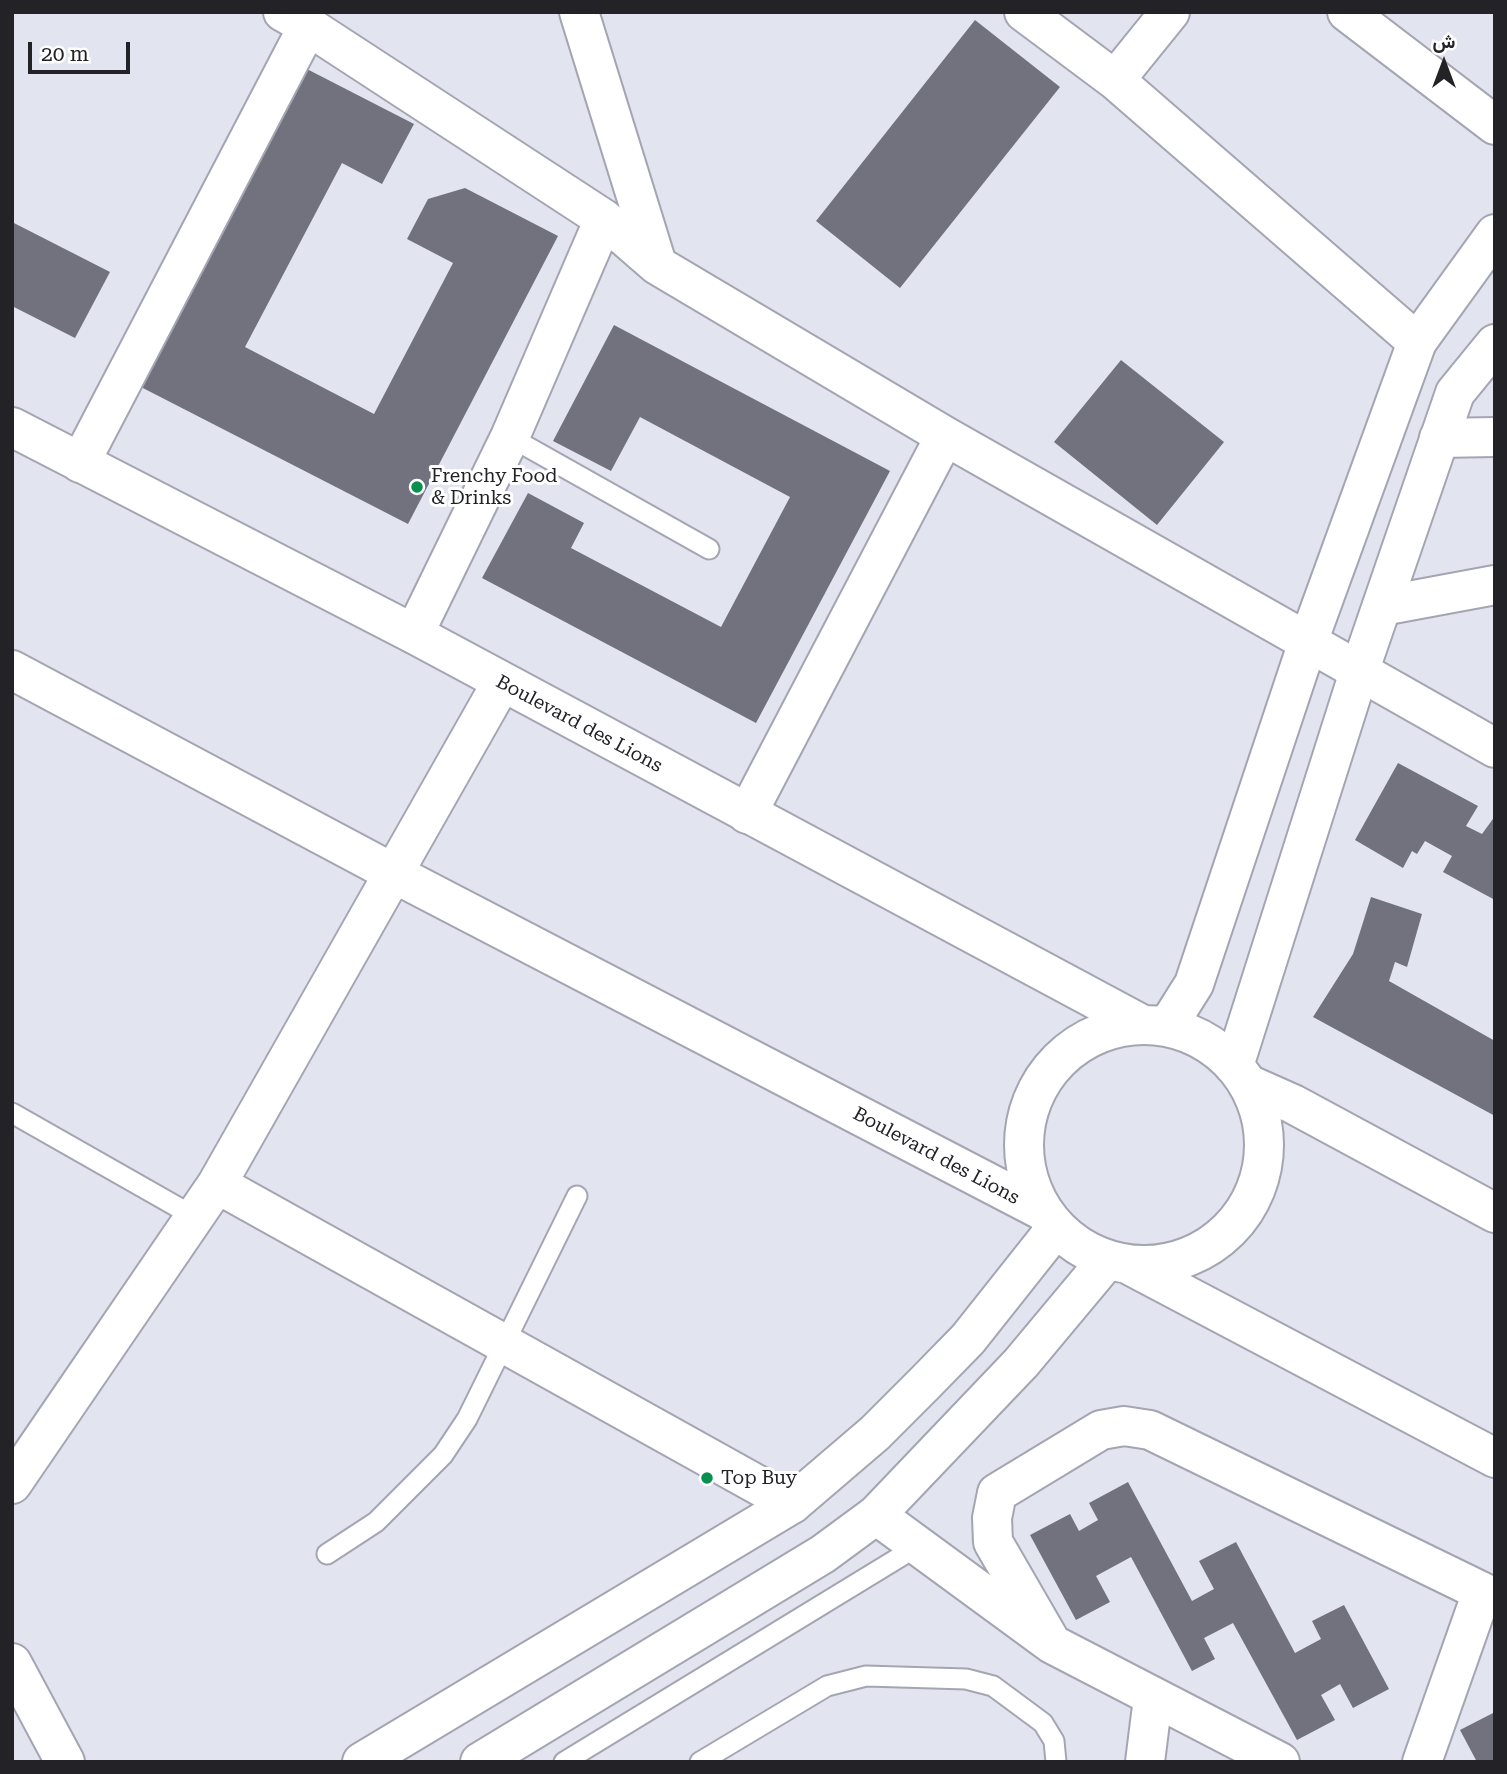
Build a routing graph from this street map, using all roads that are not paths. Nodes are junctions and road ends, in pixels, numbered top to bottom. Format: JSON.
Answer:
{"nodes":[{"id":1,"x":579,"y":12,"type":"edge"},
{"id":2,"x":1024,"y":12,"type":"edge"},
{"id":3,"x":1170,"y":12,"type":"edge"},
{"id":4,"x":1347,"y":12,"type":"edge"},
{"id":5,"x":295,"y":19,"type":"edge"},
{"id":6,"x":1115,"y":80,"type":"junction"},
{"id":7,"x":1495,"y":125,"type":"edge"},
{"id":8,"x":604,"y":219,"type":"junction"},
{"id":9,"x":1495,"y":234,"type":"edge"},
{"id":10,"x":657,"y":265,"type":"junction"},
{"id":11,"x":1417,"y":342,"type":"junction"},
{"id":12,"x":1495,"y":344,"type":"edge"},
{"id":13,"x":12,"y":427,"type":"edge"},
{"id":14,"x":945,"y":436,"type":"junction"},
{"id":15,"x":510,"y":437,"type":"junction"},
{"id":16,"x":1495,"y":437,"type":"edge"},
{"id":17,"x":1439,"y":438,"type":"junction"},
{"id":18,"x":80,"y":463,"type":"junction"},
{"id":19,"x":709,"y":549,"type":"dead end"},
{"id":20,"x":1495,"y":584,"type":"edge"},
{"id":21,"x":1382,"y":606,"type":"junction"},
{"id":22,"x":414,"y":634,"type":"junction"},
{"id":23,"x":1308,"y":642,"type":"junction"},
{"id":24,"x":12,"y":670,"type":"edge"},
{"id":25,"x":1359,"y":672,"type":"junction"},
{"id":26,"x":502,"y":682,"type":"junction"},
{"id":27,"x":1495,"y":748,"type":"edge"},
{"id":28,"x":747,"y":814,"type":"junction"},
{"id":29,"x":395,"y":874,"type":"junction"},
{"id":30,"x":1155,"y":1026,"type":"junction"},
{"id":31,"x":1241,"y":1075,"type":"junction"},
{"id":32,"x":12,"y":1113,"type":"edge"},
{"id":33,"x":217,"y":1184,"type":"junction"},
{"id":34,"x":577,"y":1196,"type":"dead end"},
{"id":35,"x":1495,"y":1213,"type":"edge"},
{"id":36,"x":195,"y":1217,"type":"junction"},
{"id":37,"x":1049,"y":1220,"type":"junction"},
{"id":38,"x":1118,"y":1262,"type":"junction"},
{"id":39,"x":503,"y":1344,"type":"junction"},
{"id":40,"x":1495,"y":1458,"type":"edge"},
{"id":41,"x":12,"y":1484,"type":"edge"},
{"id":42,"x":792,"y":1504,"type":"junction"},
{"id":43,"x":876,"y":1515,"type":"junction"},
{"id":44,"x":918,"y":1546,"type":"junction"},
{"id":45,"x":327,"y":1554,"type":"dead end"},
{"id":46,"x":1488,"y":1595,"type":"edge"},
{"id":47,"x":1052,"y":1644,"type":"junction"},
{"id":48,"x":12,"y":1663,"type":"edge"},
{"id":49,"x":1153,"y":1698,"type":"junction"},
{"id":50,"x":65,"y":1762,"type":"edge"},
{"id":51,"x":362,"y":1762,"type":"edge"},
{"id":52,"x":481,"y":1762,"type":"edge"},
{"id":53,"x":564,"y":1762,"type":"edge"},
{"id":54,"x":700,"y":1762,"type":"edge"},
{"id":55,"x":1056,"y":1762,"type":"edge"},
{"id":56,"x":1145,"y":1762,"type":"edge"},
{"id":57,"x":1280,"y":1762,"type":"edge"},
{"id":58,"x":1422,"y":1762,"type":"edge"}],
"edges":[{"from":1,"to":10,"type":"street"},
{"from":2,"to":6,"type":"street"},
{"from":3,"to":6,"type":"street"},
{"from":4,"to":7,"type":"street"},
{"from":5,"to":8,"type":"street"},
{"from":5,"to":18,"type":"street"},
{"from":6,"to":11,"type":"street"},
{"from":8,"to":10,"type":"street"},
{"from":8,"to":15,"type":"street"},
{"from":9,"to":11,"type":"street"},
{"from":10,"to":14,"type":"street"},
{"from":11,"to":23,"type":"street"},
{"from":12,"to":17,"type":"street"},
{"from":13,"to":18,"type":"street","name":"Boulevard des Lions"},
{"from":14,"to":23,"type":"street"},
{"from":14,"to":28,"type":"street"},
{"from":15,"to":19,"type":"lane"},
{"from":15,"to":22,"type":"street"},
{"from":16,"to":17,"type":"street"},
{"from":17,"to":21,"type":"street"},
{"from":18,"to":22,"type":"street","name":"Boulevard des Lions"},
{"from":20,"to":21,"type":"street"},
{"from":21,"to":25,"type":"street"},
{"from":22,"to":26,"type":"street","name":"Boulevard des Lions"},
{"from":23,"to":25,"type":"street"},
{"from":23,"to":30,"type":"street"},
{"from":24,"to":29,"type":"street","name":"Boulevard des Lions"},
{"from":25,"to":27,"type":"street"},
{"from":25,"to":31,"type":"street"},
{"from":26,"to":28,"type":"street","name":"Boulevard des Lions"},
{"from":26,"to":29,"type":"street"},
{"from":28,"to":30,"type":"street","name":"Boulevard des Lions"},
{"from":29,"to":33,"type":"street"},
{"from":29,"to":37,"type":"street","name":"Boulevard des Lions"},
{"from":30,"to":31,"type":"street"},
{"from":30,"to":37,"type":"street"},
{"from":31,"to":35,"type":"street"},
{"from":31,"to":38,"type":"street"},
{"from":32,"to":36,"type":"lane"},
{"from":33,"to":36,"type":"street"},
{"from":33,"to":39,"type":"street"},
{"from":34,"to":39,"type":"lane"},
{"from":36,"to":41,"type":"street"},
{"from":37,"to":38,"type":"street"},
{"from":37,"to":42,"type":"street"},
{"from":38,"to":40,"type":"street"},
{"from":38,"to":43,"type":"street"},
{"from":39,"to":42,"type":"street"},
{"from":39,"to":45,"type":"lane"},
{"from":42,"to":51,"type":"street"},
{"from":43,"to":44,"type":"street"},
{"from":43,"to":52,"type":"street"},
{"from":44,"to":47,"type":"street"},
{"from":44,"to":53,"type":"lane"},
{"from":46,"to":47,"type":"street"},
{"from":46,"to":58,"type":"street"},
{"from":47,"to":49,"type":"street"},
{"from":48,"to":50,"type":"street"},
{"from":49,"to":56,"type":"street"},
{"from":49,"to":57,"type":"street"},
{"from":54,"to":55,"type":"lane"}]}
